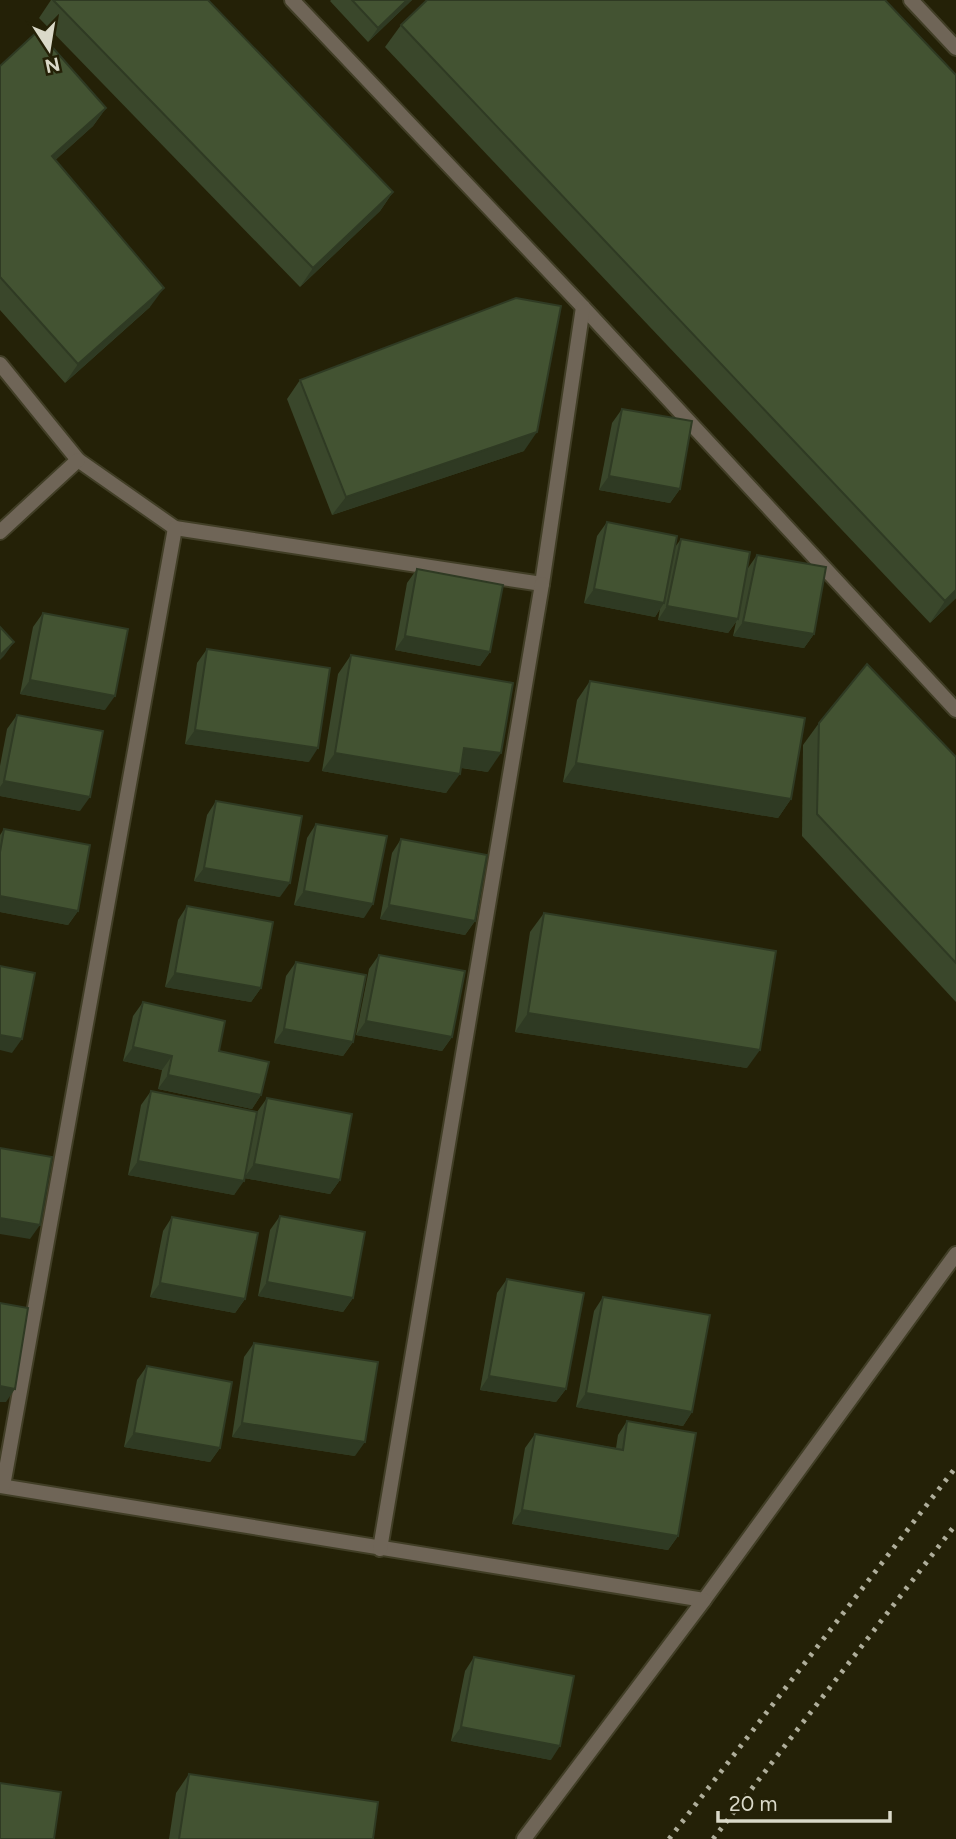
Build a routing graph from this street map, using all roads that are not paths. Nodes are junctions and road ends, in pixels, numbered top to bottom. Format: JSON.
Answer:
{"nodes":[{"id":1,"x":292,"y":0,"type":"edge"},
{"id":2,"x":911,"y":0,"type":"edge"},
{"id":3,"x":956,"y":48,"type":"edge"},
{"id":4,"x":583,"y":307,"type":"junction"},
{"id":5,"x":0,"y":363,"type":"edge"},
{"id":6,"x":78,"y":460,"type":"junction"},
{"id":7,"x":175,"y":528,"type":"junction"},
{"id":8,"x":0,"y":532,"type":"edge"},
{"id":9,"x":542,"y":584,"type":"junction"},
{"id":10,"x":956,"y":710,"type":"edge"},
{"id":11,"x":956,"y":1254,"type":"edge"},
{"id":12,"x":1,"y":1486,"type":"edge"},
{"id":13,"x":380,"y":1549,"type":"junction"},
{"id":14,"x":704,"y":1600,"type":"junction"},
{"id":15,"x":524,"y":1839,"type":"edge"}],
"edges":[{"from":1,"to":4,"type":"street"},
{"from":2,"to":3,"type":"street"},
{"from":4,"to":9,"type":"street"},
{"from":4,"to":10,"type":"street"},
{"from":5,"to":6,"type":"street"},
{"from":6,"to":7,"type":"street"},
{"from":6,"to":8,"type":"street"},
{"from":7,"to":9,"type":"street"},
{"from":7,"to":12,"type":"street"},
{"from":9,"to":13,"type":"street"},
{"from":11,"to":14,"type":"street"},
{"from":12,"to":13,"type":"street"},
{"from":13,"to":14,"type":"street"},
{"from":14,"to":15,"type":"street"}]}
